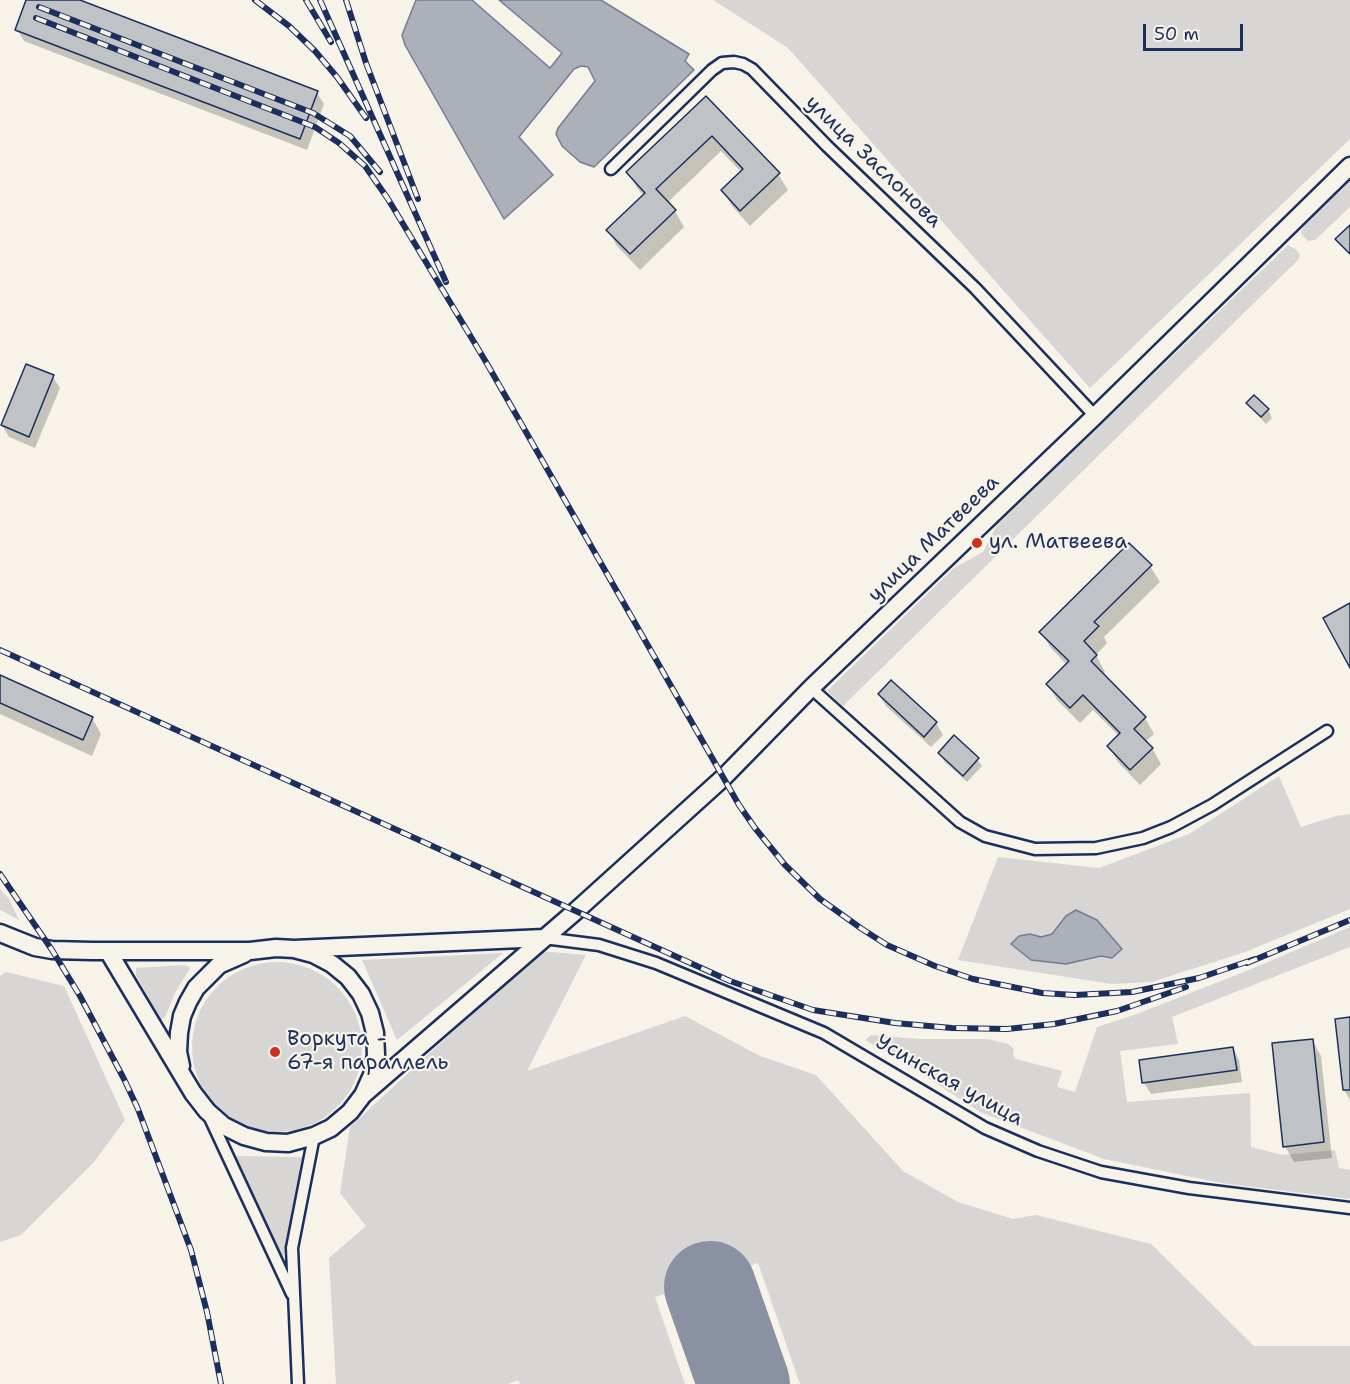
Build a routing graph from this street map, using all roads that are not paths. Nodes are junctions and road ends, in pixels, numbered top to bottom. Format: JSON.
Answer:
{"nodes":[{"id":1,"x":1350,"y":166,"type":"edge"},
{"id":2,"x":611,"y":169,"type":"dead end"},
{"id":3,"x":1095,"y":416,"type":"junction"},
{"id":4,"x":811,"y":688,"type":"junction"},
{"id":5,"x":1327,"y":731,"type":"dead end"},
{"id":6,"x":0,"y":933,"type":"edge"},
{"id":7,"x":544,"y":938,"type":"junction"},
{"id":8,"x":294,"y":950,"type":"junction"},
{"id":9,"x":108,"y":951,"type":"junction"},
{"id":10,"x":250,"y":951,"type":"junction"},
{"id":11,"x":181,"y":1071,"type":"junction"},
{"id":12,"x":363,"y":1095,"type":"junction"},
{"id":13,"x":207,"y":1111,"type":"junction"},
{"id":14,"x":314,"y":1136,"type":"junction"},
{"id":15,"x":1350,"y":1208,"type":"edge"},
{"id":16,"x":294,"y":1300,"type":"junction"},
{"id":17,"x":298,"y":1384,"type":"edge"}],
"edges":[{"from":1,"to":3,"type":"street","name":"улица Матвеева"},
{"from":2,"to":3,"type":"street","name":"улица Заслонова"},
{"from":3,"to":4,"type":"street","name":"улица Матвеева"},
{"from":4,"to":5,"type":"street"},
{"from":4,"to":7,"type":"street","name":"улица Матвеева"},
{"from":6,"to":9,"type":"street"},
{"from":7,"to":8,"type":"street"},
{"from":7,"to":12,"type":"street","name":"улица Матвеева"},
{"from":7,"to":15,"type":"street","name":"Усинская улица"},
{"from":8,"to":10,"type":"street"},
{"from":8,"to":12,"type":"street"},
{"from":9,"to":10,"type":"street"},
{"from":9,"to":11,"type":"street"},
{"from":10,"to":11,"type":"street"},
{"from":11,"to":13,"type":"street"},
{"from":12,"to":14,"type":"street"},
{"from":13,"to":14,"type":"street"},
{"from":13,"to":16,"type":"street"},
{"from":14,"to":16,"type":"street"},
{"from":16,"to":17,"type":"street"}]}
